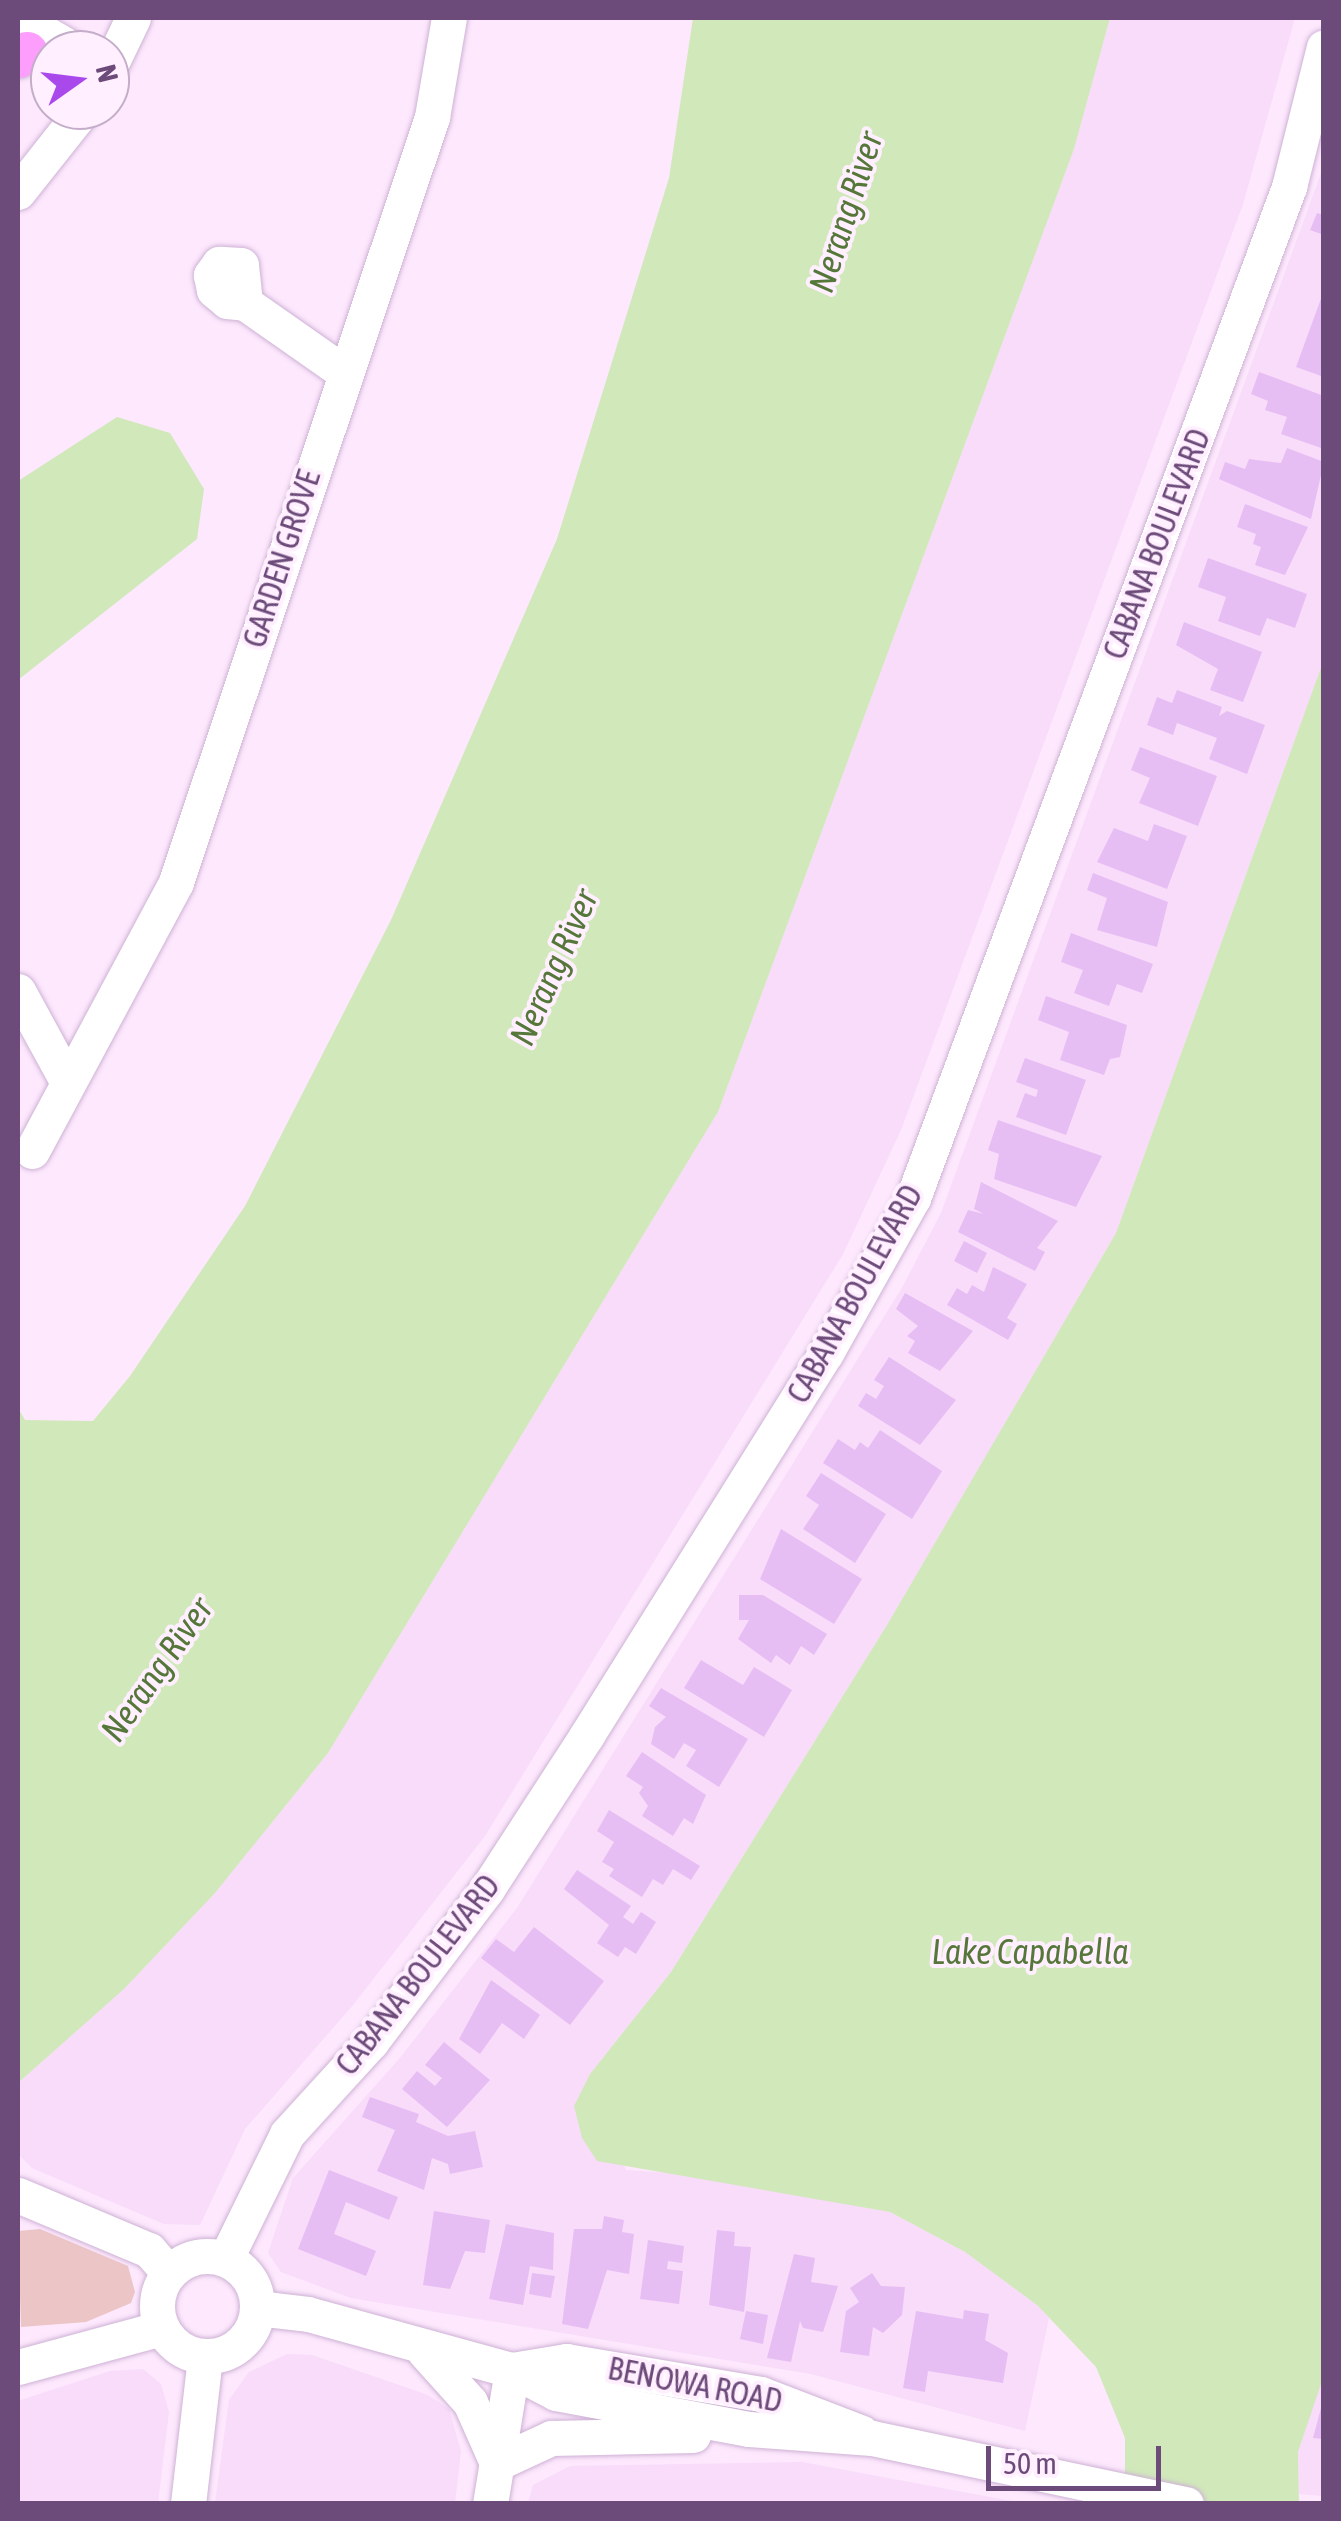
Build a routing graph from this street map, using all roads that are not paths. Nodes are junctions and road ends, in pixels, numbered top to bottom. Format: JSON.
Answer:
{"nodes":[{"id":1,"x":449,"y":18,"type":"edge"},
{"id":2,"x":1324,"y":47,"type":"edge"},
{"id":3,"x":67,"y":130,"type":"edge"},
{"id":4,"x":18,"y":192,"type":"edge"},
{"id":5,"x":246,"y":303,"type":"dead end"},
{"id":6,"x":345,"y":373,"type":"junction"},
{"id":7,"x":18,"y":991,"type":"edge"},
{"id":8,"x":67,"y":1081,"type":"junction"},
{"id":9,"x":32,"y":1151,"type":"dead end"},
{"id":10,"x":18,"y":2196,"type":"edge"},
{"id":11,"x":226,"y":2258,"type":"junction"},
{"id":12,"x":170,"y":2273,"type":"junction"},
{"id":13,"x":258,"y":2308,"type":"junction"},
{"id":14,"x":162,"y":2328,"type":"junction"},
{"id":15,"x":422,"y":2349,"type":"junction"},
{"id":16,"x":205,"y":2357,"type":"junction"},
{"id":17,"x":18,"y":2367,"type":"edge"},
{"id":18,"x":512,"y":2370,"type":"junction"},
{"id":19,"x":727,"y":2426,"type":"junction"},
{"id":20,"x":872,"y":2438,"type":"junction"},
{"id":21,"x":496,"y":2463,"type":"junction"},
{"id":22,"x":188,"y":2504,"type":"edge"},
{"id":23,"x":490,"y":2504,"type":"edge"},
{"id":24,"x":1186,"y":2504,"type":"edge"}],
"edges":[{"from":1,"to":6,"type":"street","name":"GARDEN GROVE"},
{"from":2,"to":11,"type":"street","name":"CABANA BOULEVARD"},
{"from":3,"to":4,"type":"street"},
{"from":5,"to":6,"type":"street"},
{"from":6,"to":8,"type":"street","name":"GARDEN GROVE"},
{"from":7,"to":8,"type":"street"},
{"from":8,"to":9,"type":"street","name":"GARDEN GROVE"},
{"from":10,"to":12,"type":"street"},
{"from":11,"to":12,"type":"street"},
{"from":11,"to":13,"type":"street"},
{"from":12,"to":14,"type":"street"},
{"from":13,"to":15,"type":"street","name":"BENOWA ROAD"},
{"from":13,"to":16,"type":"street"},
{"from":14,"to":16,"type":"street"},
{"from":14,"to":17,"type":"street"},
{"from":15,"to":18,"type":"street","name":"BENOWA ROAD"},
{"from":15,"to":21,"type":"street"},
{"from":16,"to":22,"type":"street"},
{"from":18,"to":19,"type":"street","name":"BENOWA ROAD"},
{"from":18,"to":20,"type":"street","name":"BENOWA ROAD"},
{"from":18,"to":21,"type":"street"},
{"from":19,"to":20,"type":"street","name":"BENOWA ROAD"},
{"from":19,"to":21,"type":"street"},
{"from":20,"to":24,"type":"street","name":"BENOWA ROAD"},
{"from":21,"to":23,"type":"street"}]}
